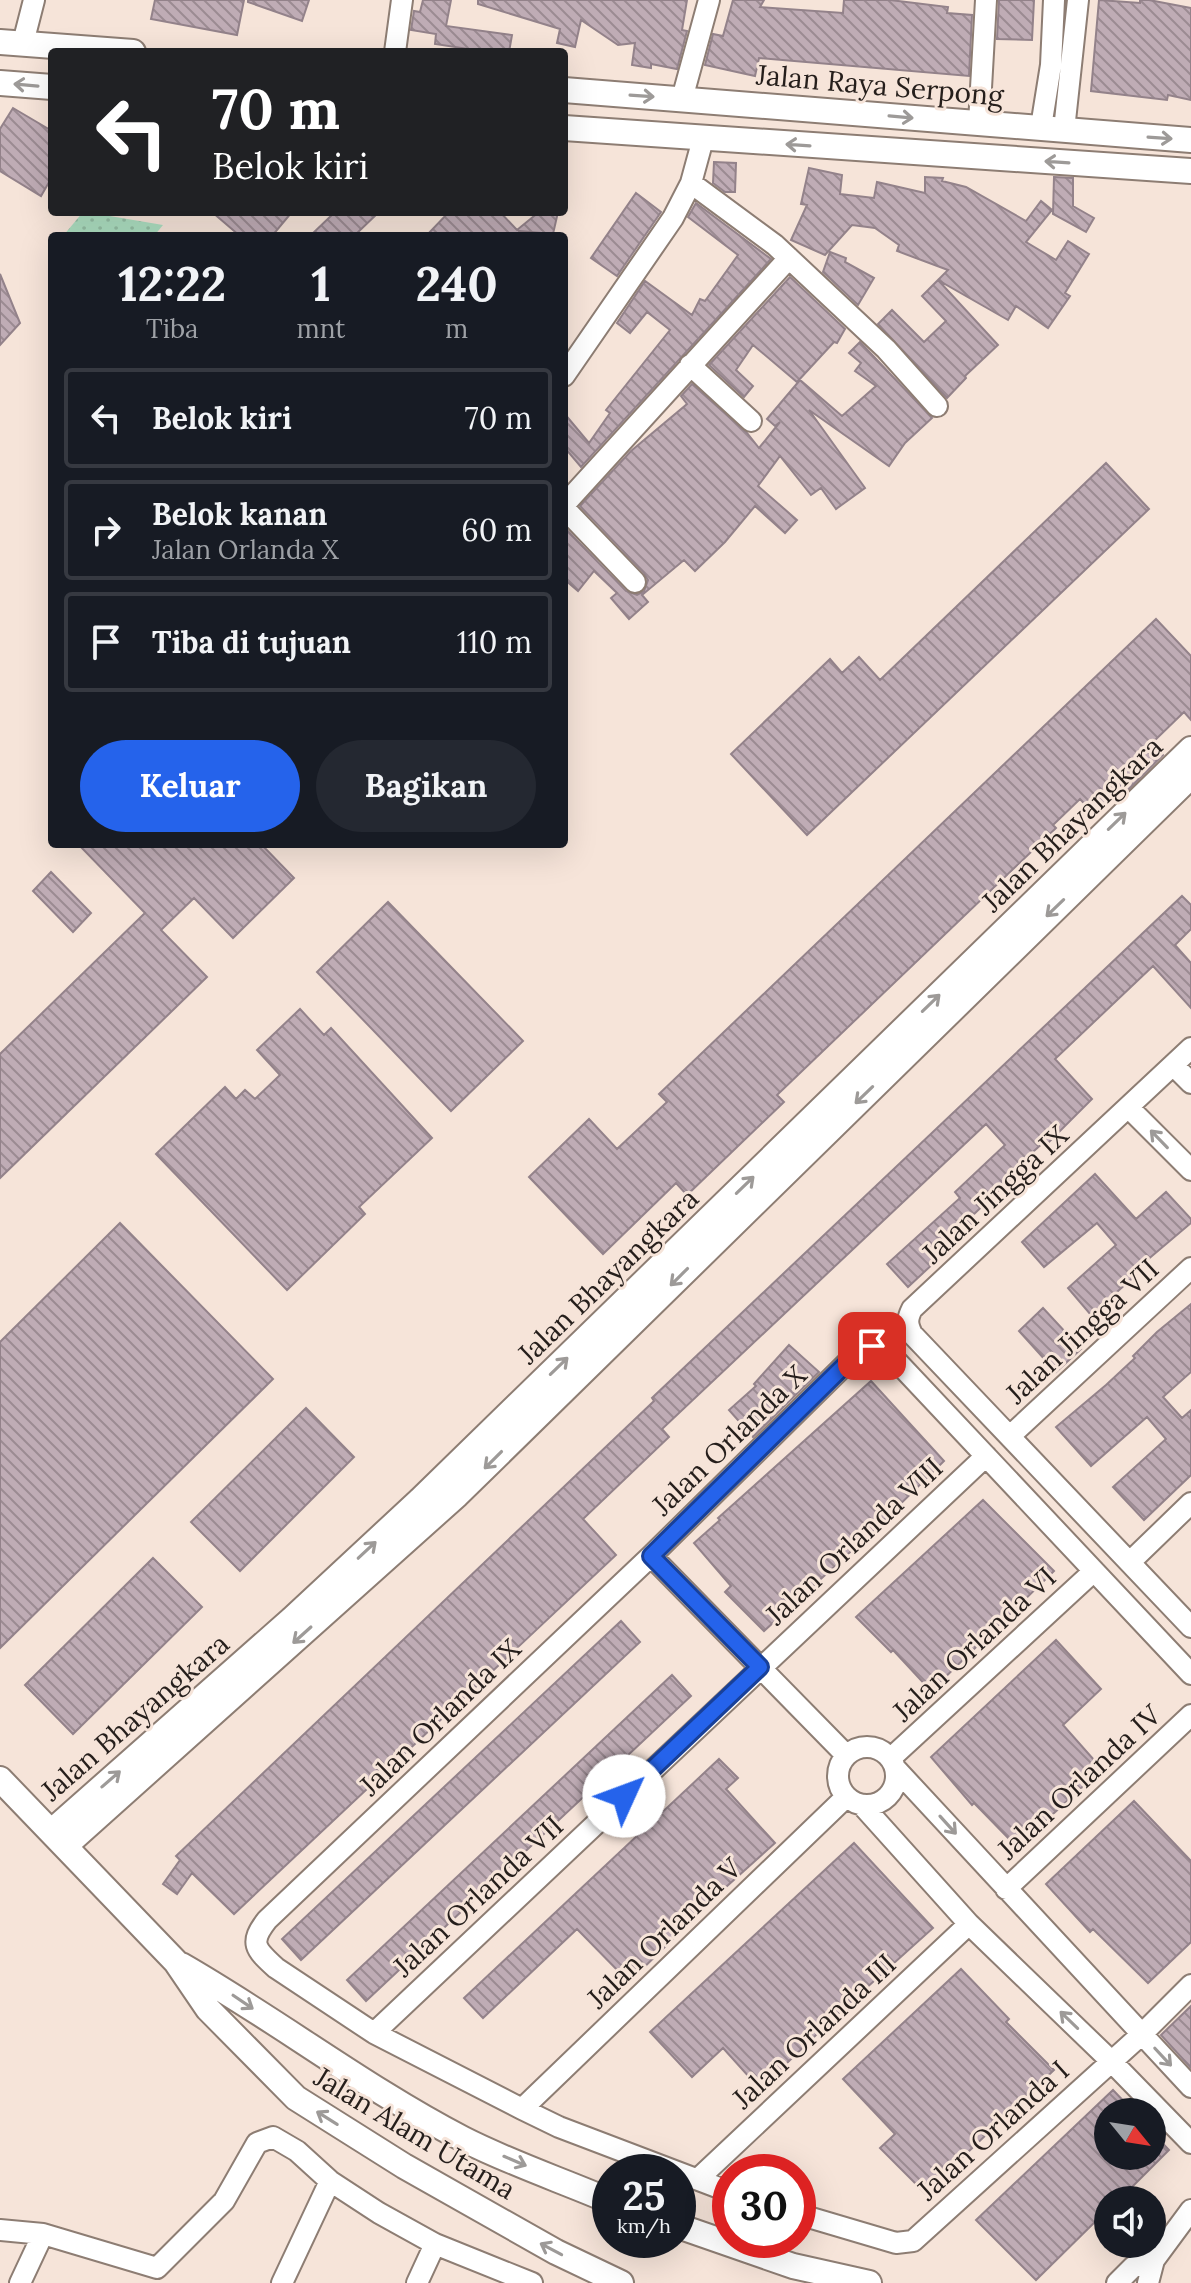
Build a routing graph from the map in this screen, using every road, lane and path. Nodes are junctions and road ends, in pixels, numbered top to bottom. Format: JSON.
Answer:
{"nodes":[{"id":1,"x":34,"y":0,"type":"edge"},
{"id":2,"x":402,"y":0,"type":"edge"},
{"id":3,"x":709,"y":0,"type":"edge"},
{"id":4,"x":986,"y":0,"type":"edge"},
{"id":5,"x":1054,"y":0,"type":"edge"},
{"id":6,"x":1078,"y":0,"type":"edge"},
{"id":7,"x":12,"y":43,"type":"edge"},
{"id":8,"x":79,"y":48,"type":"edge"},
{"id":9,"x":396,"y":48,"type":"edge"},
{"id":10,"x":1051,"y":65,"type":"junction"},
{"id":11,"x":1072,"y":68,"type":"junction"},
{"id":12,"x":0,"y":83,"type":"edge"},
{"id":13,"x":48,"y":87,"type":"edge"},
{"id":14,"x":568,"y":90,"type":"edge"},
{"id":15,"x":682,"y":99,"type":"junction"},
{"id":16,"x":979,"y":123,"type":"junction"},
{"id":17,"x":568,"y":128,"type":"edge"},
{"id":18,"x":1052,"y":129,"type":"junction"},
{"id":19,"x":703,"y":139,"type":"junction"},
{"id":20,"x":1191,"y":140,"type":"edge"},
{"id":21,"x":1191,"y":171,"type":"edge"},
{"id":22,"x":691,"y":183,"type":"junction"},
{"id":23,"x":789,"y":258,"type":"junction"},
{"id":24,"x":690,"y":365,"type":"junction"},
{"id":25,"x":568,"y":370,"type":"edge"},
{"id":26,"x":937,"y":406,"type":"dead end"},
{"id":27,"x":751,"y":421,"type":"dead end"},
{"id":28,"x":568,"y":502,"type":"edge"},
{"id":29,"x":568,"y":510,"type":"edge"},
{"id":30,"x":635,"y":582,"type":"dead end"},
{"id":31,"x":1191,"y":749,"type":"edge"},
{"id":32,"x":1191,"y":776,"type":"edge"},
{"id":33,"x":1191,"y":1048,"type":"edge"},
{"id":34,"x":1173,"y":1065,"type":"junction"},
{"id":35,"x":1191,"y":1083,"type":"edge"},
{"id":36,"x":1128,"y":1107,"type":"junction"},
{"id":37,"x":1191,"y":1170,"type":"edge"},
{"id":38,"x":1191,"y":1268,"type":"edge"},
{"id":39,"x":1010,"y":1436,"type":"junction"},
{"id":40,"x":986,"y":1456,"type":"junction"},
{"id":41,"x":1191,"y":1503,"type":"edge"},
{"id":42,"x":651,"y":1556,"type":"junction"},
{"id":43,"x":1130,"y":1562,"type":"junction"},
{"id":44,"x":1094,"y":1571,"type":"junction"},
{"id":45,"x":1191,"y":1627,"type":"edge"},
{"id":46,"x":760,"y":1667,"type":"junction"},
{"id":47,"x":1191,"y":1674,"type":"edge"},
{"id":48,"x":1191,"y":1715,"type":"edge"},
{"id":49,"x":846,"y":1755,"type":"junction"},
{"id":50,"x":893,"y":1763,"type":"junction"},
{"id":51,"x":0,"y":1779,"type":"edge"},
{"id":52,"x":854,"y":1801,"type":"junction"},
{"id":53,"x":59,"y":1838,"type":"junction"},
{"id":54,"x":1006,"y":1889,"type":"junction"},
{"id":55,"x":969,"y":1924,"type":"junction"},
{"id":56,"x":176,"y":1962,"type":"junction"},
{"id":57,"x":1191,"y":1985,"type":"edge"},
{"id":58,"x":374,"y":2033,"type":"junction"},
{"id":59,"x":1142,"y":2034,"type":"junction"},
{"id":60,"x":1111,"y":2061,"type":"junction"},
{"id":61,"x":1191,"y":2087,"type":"edge"},
{"id":62,"x":522,"y":2109,"type":"junction"},
{"id":63,"x":1191,"y":2143,"type":"edge"},
{"id":64,"x":698,"y":2179,"type":"junction"},
{"id":65,"x":330,"y":2181,"type":"junction"},
{"id":66,"x":712,"y":2185,"type":"edge"},
{"id":67,"x":592,"y":2193,"type":"edge"},
{"id":68,"x":1191,"y":2210,"type":"edge"},
{"id":69,"x":816,"y":2219,"type":"edge"},
{"id":70,"x":0,"y":2230,"type":"edge"},
{"id":71,"x":696,"y":2232,"type":"edge"},
{"id":72,"x":43,"y":2234,"type":"junction"},
{"id":73,"x":435,"y":2244,"type":"junction"},
{"id":74,"x":1154,"y":2260,"type":"junction"},
{"id":75,"x":153,"y":2275,"type":"edge"},
{"id":76,"x":617,"y":2282,"type":"edge"},
{"id":77,"x":20,"y":2283,"type":"edge"},
{"id":78,"x":282,"y":2283,"type":"edge"},
{"id":79,"x":417,"y":2283,"type":"edge"},
{"id":80,"x":532,"y":2283,"type":"edge"},
{"id":81,"x":869,"y":2283,"type":"edge"},
{"id":82,"x":1117,"y":2283,"type":"edge"},
{"id":83,"x":1148,"y":2283,"type":"edge"}],
"edges":[{"from":1,"to":7,"type":"street"},
{"from":2,"to":9,"type":"street"},
{"from":3,"to":15,"type":"street"},
{"from":4,"to":16,"type":"street"},
{"from":5,"to":10,"type":"street"},
{"from":6,"to":11,"type":"street"},
{"from":7,"to":8,"type":"main road"},
{"from":10,"to":11,"type":"street"},
{"from":10,"to":18,"type":"street"},
{"from":11,"to":18,"type":"street"},
{"from":13,"to":12,"type":"main road","one_way":true},
{"from":14,"to":15,"type":"main road","name":"Jalan Raya Serpong","one_way":true},
{"from":15,"to":16,"type":"main road","name":"Jalan Raya Serpong","one_way":true},
{"from":16,"to":18,"type":"main road","name":"Jalan Raya Serpong"},
{"from":17,"to":19,"type":"main road"},
{"from":18,"to":20,"type":"main road","name":"Jalan Raya Serpong","one_way":true},
{"from":21,"to":19,"type":"main road","one_way":true},
{"from":19,"to":22,"type":"street"},
{"from":22,"to":23,"type":"street"},
{"from":22,"to":25,"type":"street"},
{"from":23,"to":24,"type":"street"},
{"from":23,"to":26,"type":"street"},
{"from":24,"to":27,"type":"street"},
{"from":24,"to":28,"type":"street"},
{"from":29,"to":30,"type":"street"},
{"from":53,"to":31,"type":"main road","name":"Jalan Bhayangkara","one_way":true},
{"from":32,"to":53,"type":"main road","name":"Jalan Bhayangkara","one_way":true},
{"from":33,"to":34,"type":"street","name":"Jalan Jingga IX"},
{"from":34,"to":35,"type":"street"},
{"from":34,"to":36,"type":"street","name":"Jalan Jingga IX"},
{"from":37,"to":36,"type":"street","one_way":true},
{"from":36,"to":39,"type":"street","name":"Jalan Jingga IX"},
{"from":38,"to":39,"type":"street","name":"Jalan Jingga VII"},
{"from":39,"to":43,"type":"street"},
{"from":40,"to":42,"type":"street","name":"Jalan Orlanda X"},
{"from":40,"to":44,"type":"street"},
{"from":40,"to":46,"type":"street","name":"Jalan Orlanda VIII"},
{"from":41,"to":43,"type":"street"},
{"from":42,"to":46,"type":"street"},
{"from":42,"to":58,"type":"street","name":"Jalan Orlanda IX"},
{"from":43,"to":45,"type":"street"},
{"from":44,"to":47,"type":"street"},
{"from":44,"to":50,"type":"street","name":"Jalan Orlanda VI"},
{"from":46,"to":49,"type":"street"},
{"from":46,"to":58,"type":"street","name":"Jalan Orlanda VII"},
{"from":48,"to":54,"type":"street","name":"Jalan Orlanda IV"},
{"from":49,"to":50,"type":"street"},
{"from":49,"to":52,"type":"street"},
{"from":50,"to":52,"type":"street"},
{"from":50,"to":54,"type":"street","one_way":true},
{"from":51,"to":53,"type":"main road","name":"Jalan Alam Utama"},
{"from":52,"to":55,"type":"street"},
{"from":52,"to":62,"type":"street","name":"Jalan Orlanda V"},
{"from":53,"to":56,"type":"main road","name":"Jalan Alam Utama"},
{"from":54,"to":59,"type":"street"},
{"from":60,"to":55,"type":"street","one_way":true},
{"from":55,"to":64,"type":"street","name":"Jalan Orlanda III"},
{"from":56,"to":67,"type":"main road","name":"Jalan Alam Utama","one_way":true},
{"from":76,"to":56,"type":"main road","name":"Jalan Alam Utama","one_way":true},
{"from":57,"to":59,"type":"street","name":"Jalan Orlanda I"},
{"from":58,"to":62,"type":"street"},
{"from":59,"to":60,"type":"street","name":"Jalan Orlanda I"},
{"from":59,"to":61,"type":"street","one_way":true},
{"from":60,"to":63,"type":"street"},
{"from":60,"to":69,"type":"street","name":"Jalan Orlanda I"},
{"from":62,"to":64,"type":"street"},
{"from":64,"to":66,"type":"street"},
{"from":65,"to":73,"type":"street"},
{"from":65,"to":75,"type":"street"},
{"from":65,"to":78,"type":"street"},
{"from":68,"to":74,"type":"street"},
{"from":70,"to":72,"type":"street"},
{"from":71,"to":81,"type":"main road"},
{"from":72,"to":75,"type":"street"},
{"from":72,"to":77,"type":"street"},
{"from":73,"to":79,"type":"street"},
{"from":73,"to":80,"type":"street"},
{"from":74,"to":82,"type":"street"},
{"from":74,"to":83,"type":"street"}]}
